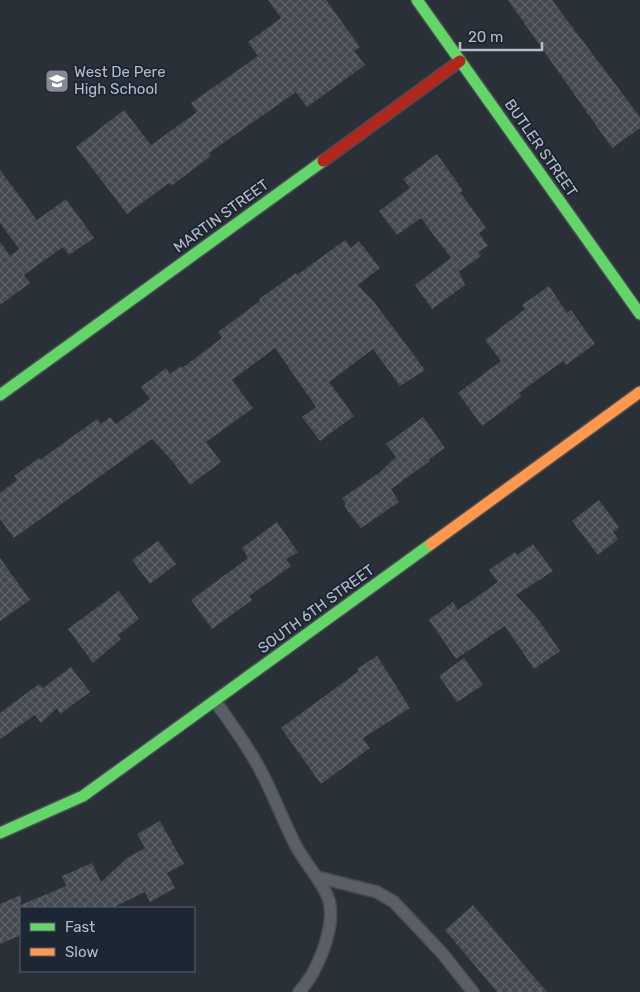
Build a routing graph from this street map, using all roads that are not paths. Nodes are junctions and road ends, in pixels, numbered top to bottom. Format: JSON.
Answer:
{"nodes":[{"id":1,"x":417,"y":0,"type":"edge"},
{"id":2,"x":460,"y":61,"type":"junction"},
{"id":3,"x":640,"y":314,"type":"edge"},
{"id":4,"x":640,"y":392,"type":"edge"},
{"id":5,"x":0,"y":395,"type":"edge"},
{"id":6,"x":215,"y":700,"type":"junction"},
{"id":7,"x":0,"y":833,"type":"edge"},
{"id":8,"x":317,"y":877,"type":"junction"},
{"id":9,"x":299,"y":992,"type":"edge"},
{"id":10,"x":473,"y":992,"type":"edge"}],
"edges":[{"from":1,"to":2,"type":"street","name":"BUTLER STREET"},
{"from":2,"to":3,"type":"street","name":"BUTLER STREET"},
{"from":2,"to":5,"type":"street","name":"MARTIN STREET"},
{"from":4,"to":6,"type":"street","name":"SOUTH 6TH STREET"},
{"from":6,"to":7,"type":"street","name":"SOUTH 6TH STREET"},
{"from":6,"to":8,"type":"lane"},
{"from":8,"to":9,"type":"lane"},
{"from":8,"to":10,"type":"lane"}]}
